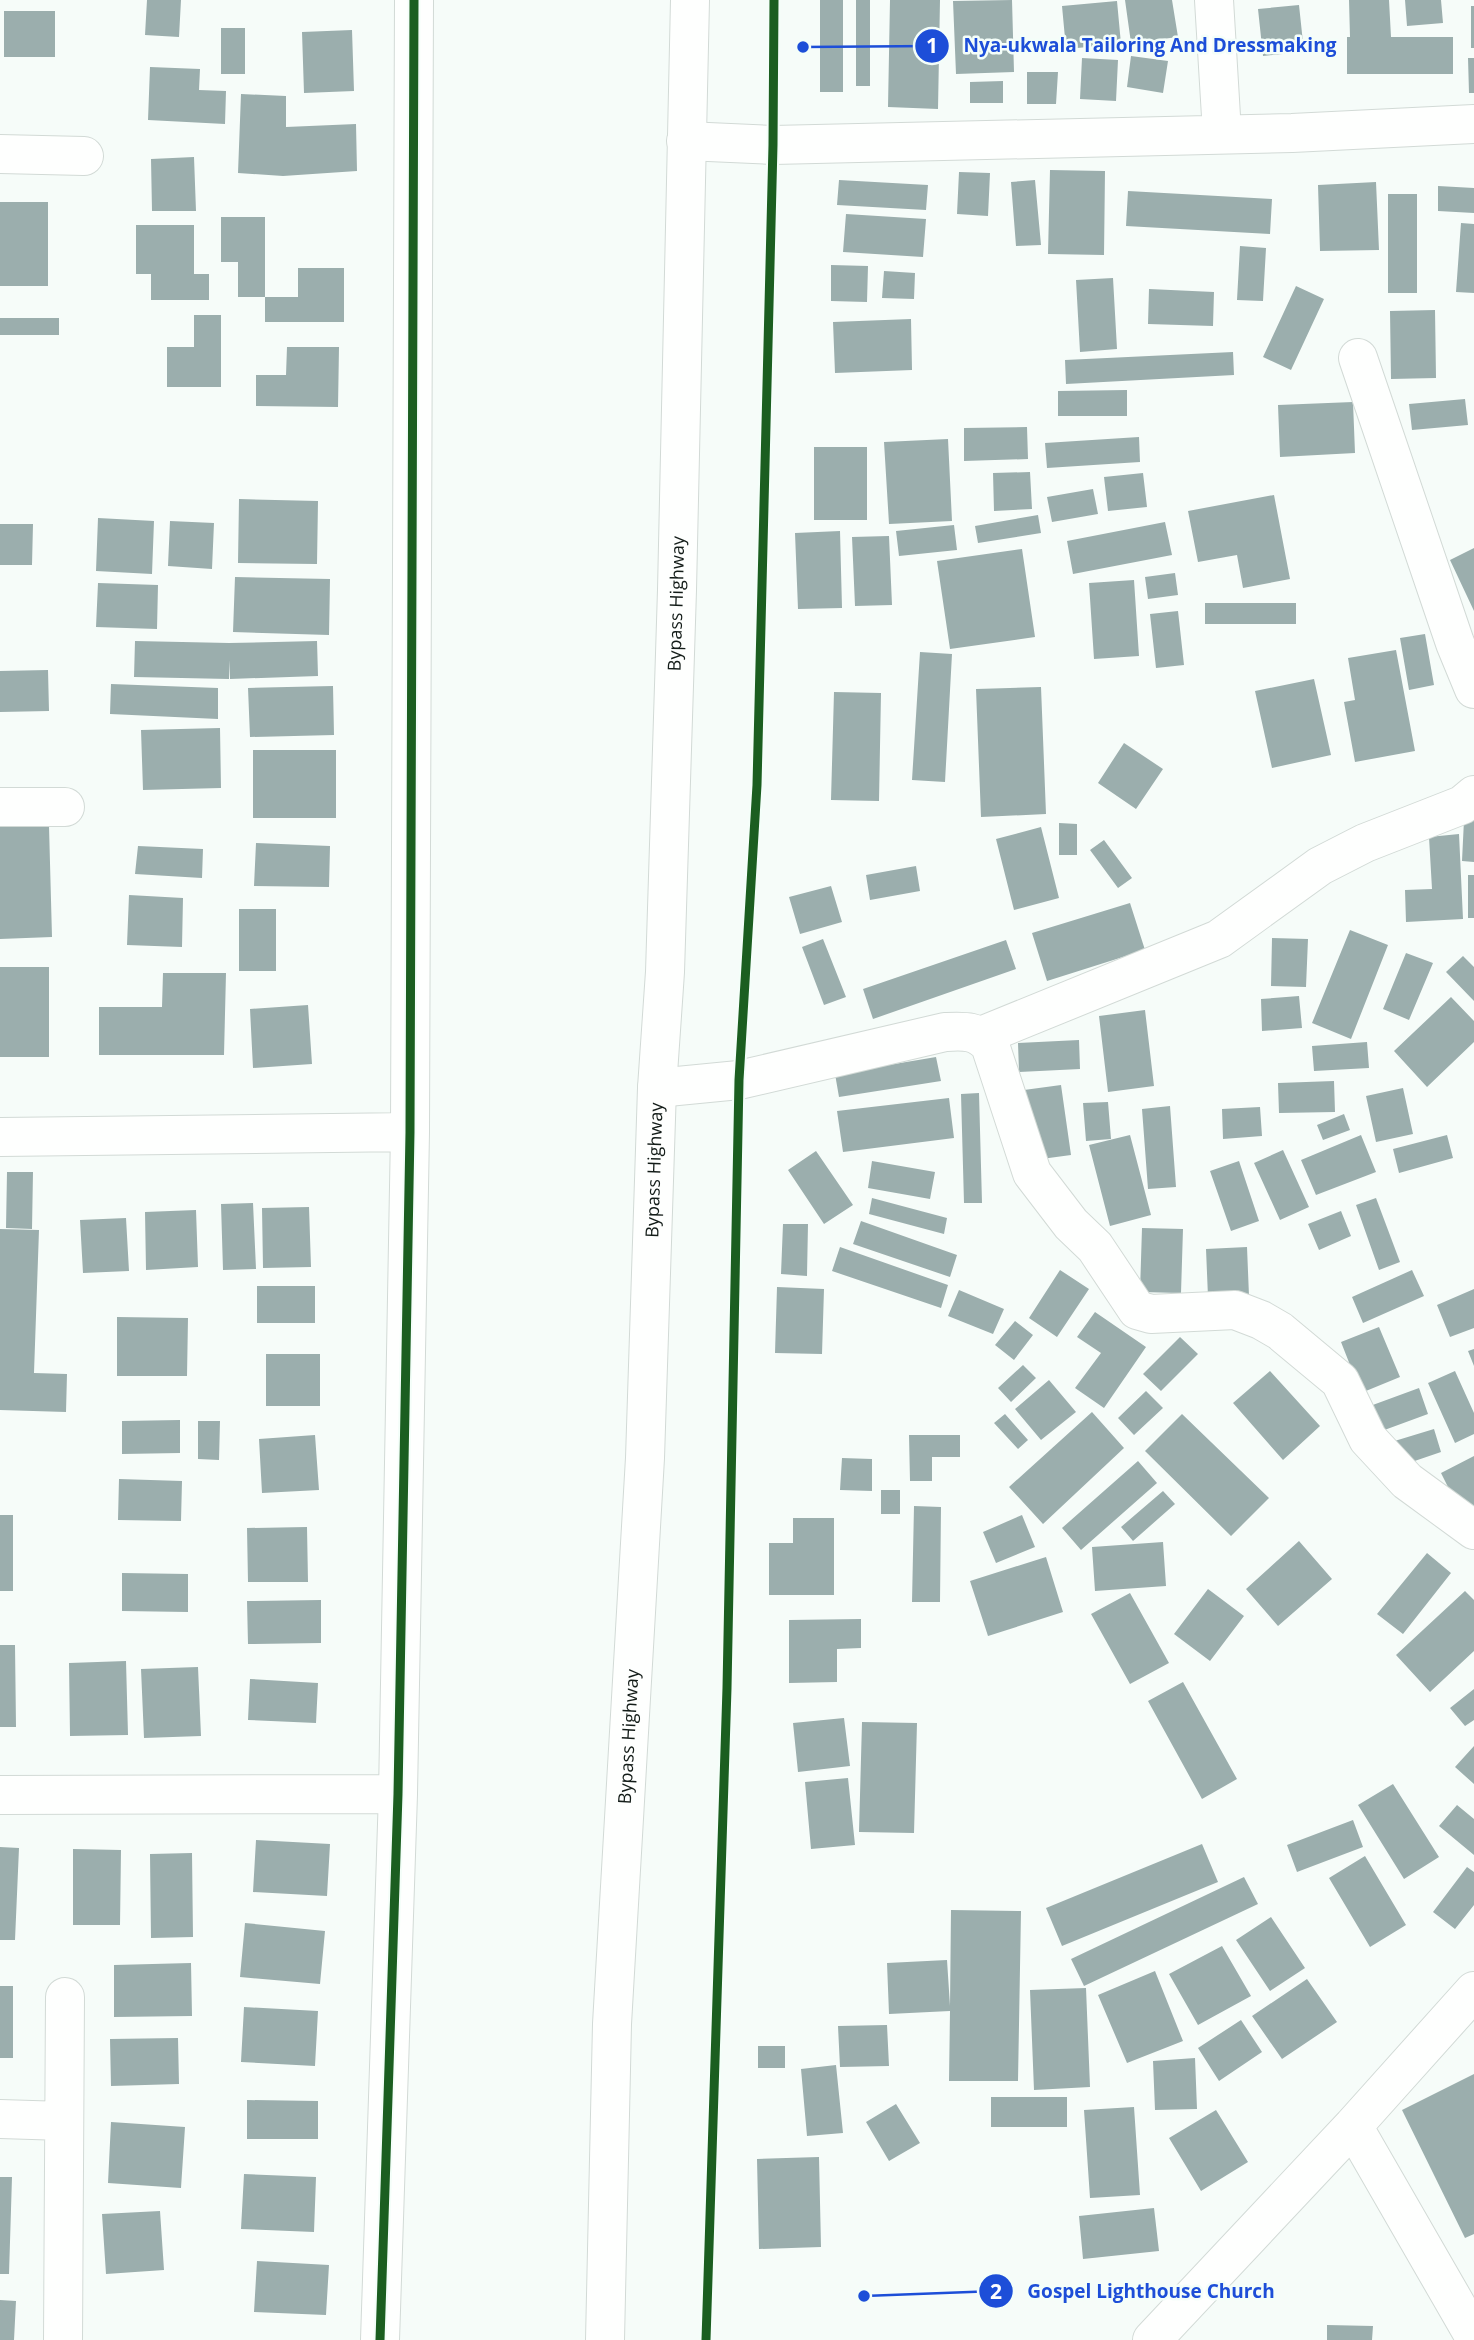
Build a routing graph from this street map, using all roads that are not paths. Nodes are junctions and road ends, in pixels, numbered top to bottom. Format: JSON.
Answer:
{"nodes":[{"id":1,"x":414,"y":0,"type":"edge"},
{"id":2,"x":690,"y":0,"type":"edge"},
{"id":3,"x":1214,"y":0,"type":"edge"},
{"id":4,"x":1474,"y":124,"type":"edge"},
{"id":5,"x":1222,"y":133,"type":"junction"},
{"id":6,"x":686,"y":141,"type":"junction"},
{"id":7,"x":0,"y":154,"type":"edge"},
{"id":8,"x":84,"y":156,"type":"dead end"},
{"id":9,"x":1359,"y":358,"type":"dead end"},
{"id":10,"x":1474,"y":689,"type":"edge"},
{"id":11,"x":1474,"y":795,"type":"edge"},
{"id":12,"x":0,"y":807,"type":"edge"},
{"id":13,"x":65,"y":807,"type":"dead end"},
{"id":14,"x":981,"y":1036,"type":"junction"},
{"id":15,"x":657,"y":1088,"type":"junction"},
{"id":16,"x":410,"y":1132,"type":"junction"},
{"id":17,"x":0,"y":1137,"type":"edge"},
{"id":18,"x":1474,"y":1530,"type":"edge"},
{"id":19,"x":398,"y":1794,"type":"junction"},
{"id":20,"x":0,"y":1795,"type":"edge"},
{"id":21,"x":1474,"y":1991,"type":"edge"},
{"id":22,"x":65,"y":1997,"type":"dead end"},
{"id":23,"x":0,"y":2119,"type":"edge"},
{"id":24,"x":64,"y":2121,"type":"junction"},
{"id":25,"x":1353,"y":2126,"type":"junction"},
{"id":26,"x":1474,"y":2336,"type":"edge"},
{"id":27,"x":63,"y":2340,"type":"edge"},
{"id":28,"x":380,"y":2340,"type":"edge"},
{"id":29,"x":605,"y":2340,"type":"edge"},
{"id":30,"x":1152,"y":2340,"type":"edge"}],
"edges":[{"from":1,"to":16,"type":"street"},
{"from":2,"to":6,"type":"street","name":"Bypass Highway"},
{"from":3,"to":5,"type":"street"},
{"from":4,"to":5,"type":"street"},
{"from":5,"to":6,"type":"street"},
{"from":6,"to":15,"type":"street","name":"Bypass Highway"},
{"from":7,"to":8,"type":"street"},
{"from":9,"to":10,"type":"street"},
{"from":11,"to":14,"type":"street"},
{"from":12,"to":13,"type":"street"},
{"from":14,"to":15,"type":"street"},
{"from":14,"to":18,"type":"street"},
{"from":15,"to":29,"type":"street","name":"Bypass Highway"},
{"from":16,"to":17,"type":"street"},
{"from":16,"to":19,"type":"street"},
{"from":19,"to":20,"type":"street"},
{"from":19,"to":28,"type":"street"},
{"from":21,"to":25,"type":"street"},
{"from":22,"to":24,"type":"street"},
{"from":23,"to":24,"type":"street"},
{"from":24,"to":27,"type":"street"},
{"from":25,"to":26,"type":"street"},
{"from":25,"to":30,"type":"street"}]}
